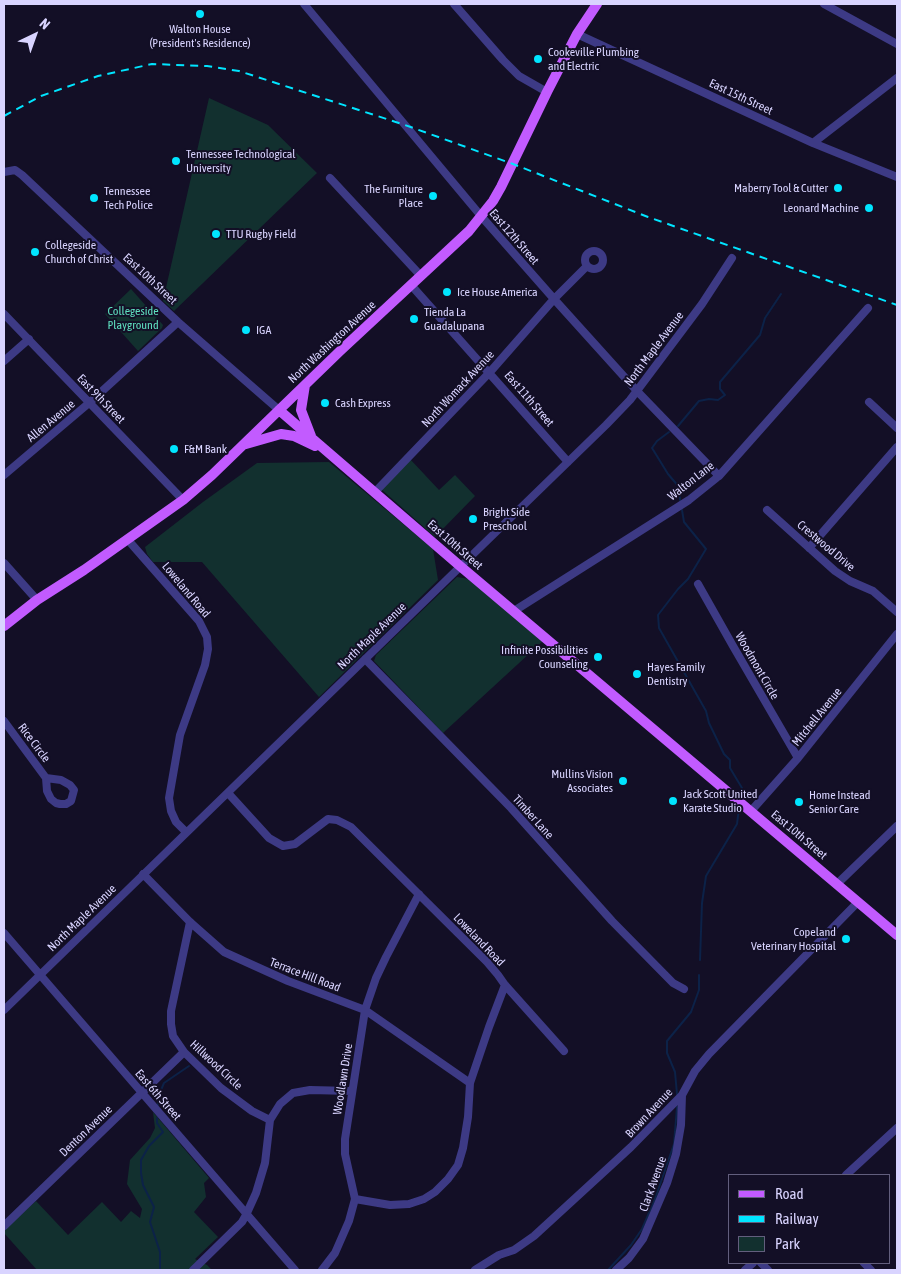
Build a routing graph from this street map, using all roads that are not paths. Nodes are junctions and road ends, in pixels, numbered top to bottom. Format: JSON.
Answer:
{"nodes":[{"id":1,"x":304,"y":4,"type":"edge"},
{"id":2,"x":454,"y":4,"type":"edge"},
{"id":3,"x":597,"y":4,"type":"edge"},
{"id":4,"x":824,"y":4,"type":"edge"},
{"id":5,"x":578,"y":34,"type":"junction"},
{"id":6,"x":897,"y":44,"type":"edge"},
{"id":7,"x":897,"y":78,"type":"edge"},
{"id":8,"x":548,"y":92,"type":"junction"},
{"id":9,"x":813,"y":143,"type":"junction"},
{"id":10,"x":4,"y":172,"type":"edge"},
{"id":11,"x":897,"y":177,"type":"edge"},
{"id":12,"x":330,"y":178,"type":"dead end"},
{"id":13,"x":481,"y":216,"type":"junction"},
{"id":14,"x":732,"y":258,"type":"dead end"},
{"id":15,"x":587,"y":266,"type":"dead end"},
{"id":16,"x":422,"y":276,"type":"junction"},
{"id":17,"x":411,"y":285,"type":"junction"},
{"id":18,"x":554,"y":299,"type":"junction"},
{"id":19,"x":868,"y":308,"type":"dead end"},
{"id":20,"x":4,"y":314,"type":"edge"},
{"id":21,"x":178,"y":322,"type":"junction"},
{"id":22,"x":29,"y":339,"type":"junction"},
{"id":23,"x":4,"y":361,"type":"edge"},
{"id":24,"x":490,"y":372,"type":"junction"},
{"id":25,"x":305,"y":385,"type":"junction"},
{"id":26,"x":637,"y":391,"type":"junction"},
{"id":27,"x":869,"y":402,"type":"dead end"},
{"id":28,"x":89,"y":403,"type":"junction"},
{"id":29,"x":280,"y":410,"type":"junction"},
{"id":30,"x":897,"y":428,"type":"edge"},
{"id":31,"x":311,"y":437,"type":"junction"},
{"id":32,"x":243,"y":445,"type":"junction"},
{"id":33,"x":897,"y":447,"type":"edge"},
{"id":34,"x":327,"y":451,"type":"junction"},
{"id":35,"x":568,"y":462,"type":"junction"},
{"id":36,"x":4,"y":475,"type":"edge"},
{"id":37,"x":719,"y":476,"type":"junction"},
{"id":38,"x":375,"y":492,"type":"junction"},
{"id":39,"x":182,"y":500,"type":"junction"},
{"id":40,"x":767,"y":510,"type":"dead end"},
{"id":41,"x":128,"y":540,"type":"junction"},
{"id":42,"x":809,"y":548,"type":"junction"},
{"id":43,"x":4,"y":563,"type":"edge"},
{"id":44,"x":460,"y":566,"type":"junction"},
{"id":45,"x":698,"y":584,"type":"dead end"},
{"id":46,"x":37,"y":600,"type":"junction"},
{"id":47,"x":514,"y":611,"type":"junction"},
{"id":48,"x":897,"y":612,"type":"edge"},
{"id":49,"x":4,"y":626,"type":"edge"},
{"id":50,"x":897,"y":634,"type":"edge"},
{"id":51,"x":365,"y":659,"type":"junction"},
{"id":52,"x":4,"y":721,"type":"edge"},
{"id":53,"x":798,"y":758,"type":"junction"},
{"id":54,"x":46,"y":778,"type":"dead end"},
{"id":55,"x":228,"y":793,"type":"junction"},
{"id":56,"x":751,"y":811,"type":"junction"},
{"id":57,"x":897,"y":826,"type":"edge"},
{"id":58,"x":186,"y":832,"type":"junction"},
{"id":59,"x":143,"y":874,"type":"junction"},
{"id":60,"x":837,"y":884,"type":"junction"},
{"id":61,"x":419,"y":894,"type":"junction"},
{"id":62,"x":858,"y":902,"type":"junction"},
{"id":63,"x":190,"y":922,"type":"junction"},
{"id":64,"x":4,"y":933,"type":"edge"},
{"id":65,"x":897,"y":935,"type":"edge"},
{"id":66,"x":40,"y":975,"type":"junction"},
{"id":67,"x":505,"y":985,"type":"junction"},
{"id":68,"x":684,"y":989,"type":"dead end"},
{"id":69,"x":4,"y":1010,"type":"edge"},
{"id":70,"x":365,"y":1010,"type":"junction"},
{"id":71,"x":564,"y":1051,"type":"dead end"},
{"id":72,"x":184,"y":1052,"type":"junction"},
{"id":73,"x":470,"y":1083,"type":"junction"},
{"id":74,"x":352,"y":1092,"type":"junction"},
{"id":75,"x":141,"y":1093,"type":"junction"},
{"id":76,"x":682,"y":1095,"type":"junction"},
{"id":77,"x":270,"y":1120,"type":"junction"},
{"id":78,"x":897,"y":1128,"type":"edge"},
{"id":79,"x":847,"y":1174,"type":"edge"},
{"id":80,"x":355,"y":1199,"type":"junction"},
{"id":81,"x":246,"y":1215,"type":"junction"},
{"id":82,"x":4,"y":1226,"type":"edge"},
{"id":83,"x":194,"y":1270,"type":"edge"},
{"id":84,"x":294,"y":1270,"type":"edge"},
{"id":85,"x":322,"y":1270,"type":"edge"},
{"id":86,"x":476,"y":1270,"type":"edge"},
{"id":87,"x":616,"y":1270,"type":"edge"}],
"edges":[{"from":1,"to":13,"type":"street","name":"East 12th Street"},
{"from":2,"to":8,"type":"street"},
{"from":3,"to":5,"type":"main road","name":"North Washington Avenue"},
{"from":4,"to":6,"type":"street"},
{"from":5,"to":8,"type":"main road","name":"North Washington Avenue"},
{"from":5,"to":9,"type":"street","name":"East 15th Street"},
{"from":7,"to":9,"type":"street"},
{"from":8,"to":13,"type":"main road","name":"North Washington Avenue"},
{"from":9,"to":11,"type":"street","name":"East 15th Street"},
{"from":10,"to":21,"type":"street","name":"East 10th Street"},
{"from":12,"to":16,"type":"street"},
{"from":13,"to":16,"type":"main road","name":"North Washington Avenue"},
{"from":13,"to":18,"type":"street","name":"East 12th Street"},
{"from":14,"to":26,"type":"street","name":"North Maple Avenue"},
{"from":15,"to":18,"type":"street","name":"North Womack Avenue"},
{"from":16,"to":17,"type":"main road","name":"North Washington Avenue"},
{"from":17,"to":24,"type":"street","name":"East 11th Street"},
{"from":17,"to":25,"type":"main road","name":"North Washington Avenue"},
{"from":18,"to":24,"type":"street","name":"North Womack Avenue"},
{"from":18,"to":26,"type":"street","name":"East 12th Street"},
{"from":19,"to":37,"type":"street","name":"Walton Lane"},
{"from":20,"to":22,"type":"street","name":"East 9th Street"},
{"from":21,"to":28,"type":"street","name":"Allen Avenue"},
{"from":21,"to":29,"type":"street","name":"East 10th Street"},
{"from":22,"to":23,"type":"street"},
{"from":22,"to":28,"type":"street","name":"East 9th Street"},
{"from":24,"to":35,"type":"street","name":"East 11th Street"},
{"from":24,"to":38,"type":"street","name":"North Womack Avenue"},
{"from":25,"to":29,"type":"main road","name":"North Washington Avenue"},
{"from":25,"to":31,"type":"main road"},
{"from":26,"to":35,"type":"street","name":"North Maple Avenue"},
{"from":26,"to":37,"type":"street","name":"East 12th Street"},
{"from":27,"to":30,"type":"street"},
{"from":28,"to":36,"type":"street","name":"Allen Avenue"},
{"from":28,"to":39,"type":"street","name":"East 9th Street"},
{"from":29,"to":31,"type":"main road","name":"East 10th Street"},
{"from":29,"to":32,"type":"main road","name":"North Washington Avenue"},
{"from":31,"to":34,"type":"main road","name":"East 10th Street"},
{"from":32,"to":34,"type":"main road"},
{"from":32,"to":39,"type":"main road","name":"North Washington Avenue"},
{"from":33,"to":42,"type":"street"},
{"from":34,"to":38,"type":"main road","name":"East 10th Street"},
{"from":35,"to":44,"type":"street","name":"North Maple Avenue"},
{"from":37,"to":47,"type":"street","name":"Walton Lane"},
{"from":38,"to":44,"type":"main road","name":"East 10th Street"},
{"from":39,"to":41,"type":"main road","name":"North Washington Avenue"},
{"from":40,"to":42,"type":"street","name":"Crestwood Drive"},
{"from":41,"to":46,"type":"main road","name":"North Washington Avenue"},
{"from":41,"to":58,"type":"street","name":"Loweland Road"},
{"from":42,"to":48,"type":"street","name":"Crestwood Drive"},
{"from":43,"to":46,"type":"street"},
{"from":44,"to":47,"type":"main road","name":"East 10th Street"},
{"from":44,"to":51,"type":"street","name":"North Maple Avenue"},
{"from":45,"to":53,"type":"street","name":"Woodmont Circle"},
{"from":46,"to":49,"type":"main road","name":"North Washington Avenue"},
{"from":47,"to":56,"type":"main road","name":"East 10th Street"},
{"from":50,"to":53,"type":"street","name":"Mitchell Avenue"},
{"from":51,"to":55,"type":"street","name":"North Maple Avenue"},
{"from":51,"to":68,"type":"street","name":"Timber Lane"},
{"from":52,"to":54,"type":"street","name":"Rice Circle"},
{"from":53,"to":56,"type":"street","name":"Mitchell Avenue"},
{"from":55,"to":58,"type":"street","name":"North Maple Avenue"},
{"from":55,"to":61,"type":"street","name":"Loweland Road"},
{"from":56,"to":60,"type":"main road","name":"East 10th Street"},
{"from":57,"to":60,"type":"street"},
{"from":58,"to":59,"type":"street","name":"North Maple Avenue"},
{"from":59,"to":63,"type":"street","name":"Terrace Hill Road"},
{"from":59,"to":66,"type":"street","name":"North Maple Avenue"},
{"from":60,"to":62,"type":"main road","name":"East 10th Street"},
{"from":61,"to":67,"type":"street","name":"Loweland Road"},
{"from":61,"to":70,"type":"street","name":"Woodlawn Drive"},
{"from":62,"to":65,"type":"main road","name":"East 10th Street"},
{"from":62,"to":76,"type":"street","name":"Brown Avenue"},
{"from":63,"to":70,"type":"street","name":"Terrace Hill Road"},
{"from":63,"to":72,"type":"street","name":"Hillwood Circle"},
{"from":64,"to":66,"type":"street","name":"East 6th Street"},
{"from":66,"to":69,"type":"street","name":"North Maple Avenue"},
{"from":66,"to":75,"type":"street","name":"East 6th Street"},
{"from":67,"to":71,"type":"street"},
{"from":67,"to":73,"type":"street","name":"Loweland Road"},
{"from":70,"to":73,"type":"street","name":"Terrace Hill Road"},
{"from":70,"to":74,"type":"street","name":"Woodlawn Drive"},
{"from":72,"to":75,"type":"street","name":"Denton Avenue"},
{"from":72,"to":77,"type":"street","name":"Hillwood Circle"},
{"from":73,"to":80,"type":"street","name":"Loweland Road"},
{"from":74,"to":77,"type":"street"},
{"from":74,"to":80,"type":"street","name":"Woodlawn Drive"},
{"from":75,"to":81,"type":"street","name":"East 6th Street"},
{"from":75,"to":82,"type":"street","name":"Denton Avenue"},
{"from":76,"to":86,"type":"street","name":"Brown Avenue"},
{"from":76,"to":87,"type":"street","name":"Clark Avenue"},
{"from":77,"to":81,"type":"street"},
{"from":78,"to":79,"type":"street"},
{"from":80,"to":85,"type":"street"},
{"from":81,"to":83,"type":"street"},
{"from":81,"to":84,"type":"street","name":"East 6th Street"}]}
